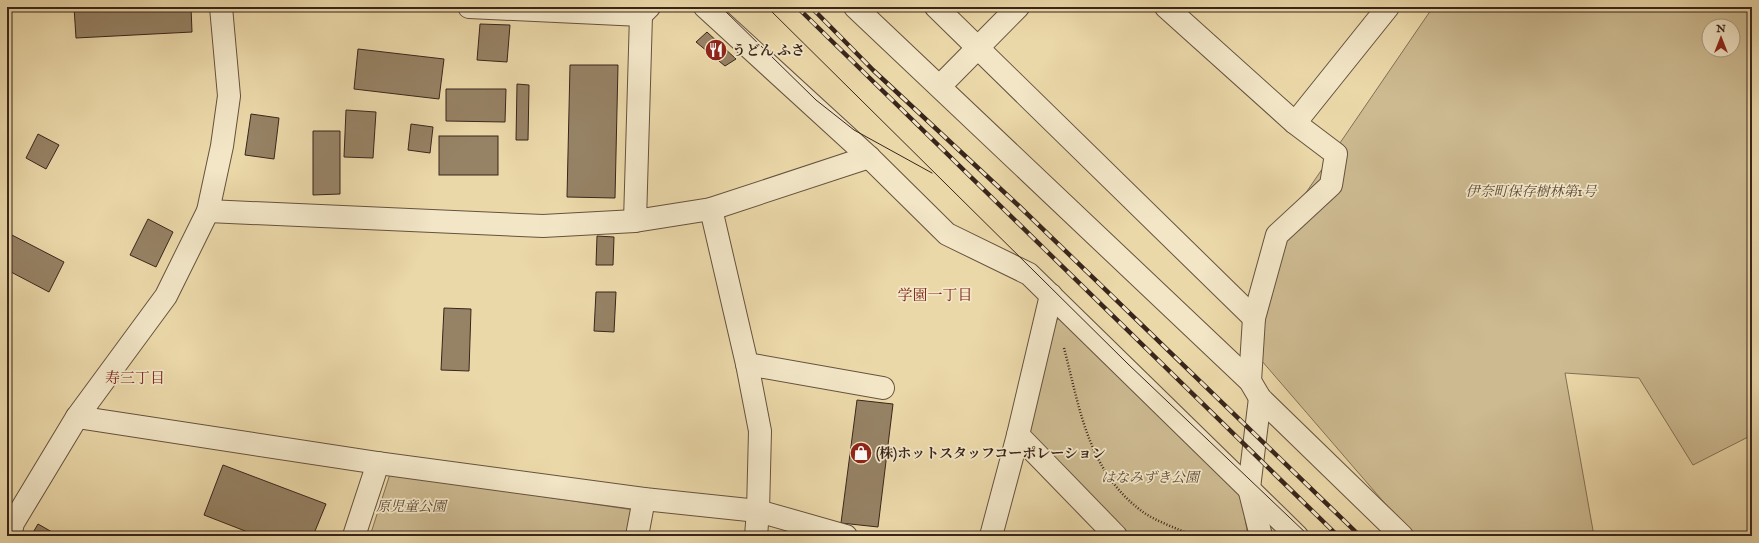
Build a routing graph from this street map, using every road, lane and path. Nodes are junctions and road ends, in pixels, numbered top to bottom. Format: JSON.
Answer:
{"nodes":[{"id":1,"x":221,"y":7,"type":"edge"},
{"id":2,"x":469,"y":7,"type":"edge"},
{"id":3,"x":705,"y":7,"type":"edge"},
{"id":4,"x":855,"y":7,"type":"edge"},
{"id":5,"x":936,"y":7,"type":"edge"},
{"id":6,"x":1018,"y":7,"type":"edge"},
{"id":7,"x":1166,"y":7,"type":"edge"},
{"id":8,"x":1388,"y":7,"type":"edge"},
{"id":9,"x":645,"y":11,"type":"edge"},
{"id":10,"x":978,"y":48,"type":"junction"},
{"id":11,"x":940,"y":86,"type":"junction"},
{"id":12,"x":1296,"y":123,"type":"junction"},
{"id":13,"x":869,"y":157,"type":"junction"},
{"id":14,"x":711,"y":209,"type":"junction"},
{"id":15,"x":208,"y":211,"type":"junction"},
{"id":16,"x":635,"y":221,"type":"junction"},
{"id":17,"x":1051,"y":295,"type":"junction"},
{"id":18,"x":1254,"y":318,"type":"junction"},
{"id":19,"x":1064,"y":347,"type":"dead end"},
{"id":20,"x":747,"y":364,"type":"junction"},
{"id":21,"x":883,"y":388,"type":"dead end"},
{"id":22,"x":1255,"y":389,"type":"junction"},
{"id":23,"x":76,"y":417,"type":"junction"},
{"id":24,"x":1018,"y":435,"type":"junction"},
{"id":25,"x":378,"y":463,"type":"junction"},
{"id":26,"x":1249,"y":488,"type":"junction"},
{"id":27,"x":644,"y":499,"type":"junction"},
{"id":28,"x":758,"y":511,"type":"junction"},
{"id":29,"x":10,"y":525,"type":"edge"},
{"id":30,"x":354,"y":536,"type":"edge"},
{"id":31,"x":637,"y":536,"type":"edge"},
{"id":32,"x":756,"y":536,"type":"edge"},
{"id":33,"x":846,"y":536,"type":"edge"},
{"id":34,"x":991,"y":536,"type":"edge"},
{"id":35,"x":1116,"y":536,"type":"edge"},
{"id":36,"x":1193,"y":536,"type":"edge"},
{"id":37,"x":1262,"y":536,"type":"edge"},
{"id":38,"x":1297,"y":536,"type":"edge"},
{"id":39,"x":1402,"y":536,"type":"edge"}],
"edges":[{"from":1,"to":15,"type":"street"},
{"from":2,"to":9,"type":"street"},
{"from":3,"to":13,"type":"street"},
{"from":4,"to":11,"type":"street"},
{"from":5,"to":10,"type":"street"},
{"from":6,"to":10,"type":"street"},
{"from":7,"to":12,"type":"street"},
{"from":8,"to":12,"type":"street"},
{"from":9,"to":16,"type":"street"},
{"from":10,"to":11,"type":"street"},
{"from":10,"to":18,"type":"street"},
{"from":11,"to":22,"type":"street"},
{"from":12,"to":18,"type":"street"},
{"from":13,"to":14,"type":"street"},
{"from":13,"to":17,"type":"street"},
{"from":14,"to":16,"type":"street"},
{"from":14,"to":20,"type":"street"},
{"from":15,"to":16,"type":"street"},
{"from":15,"to":23,"type":"street"},
{"from":17,"to":24,"type":"street"},
{"from":17,"to":26,"type":"street"},
{"from":18,"to":22,"type":"street"},
{"from":19,"to":36,"type":"path"},
{"from":20,"to":21,"type":"street"},
{"from":20,"to":28,"type":"street"},
{"from":22,"to":26,"type":"street"},
{"from":22,"to":39,"type":"street"},
{"from":23,"to":25,"type":"street"},
{"from":23,"to":29,"type":"street"},
{"from":24,"to":34,"type":"street"},
{"from":24,"to":35,"type":"street"},
{"from":25,"to":27,"type":"street"},
{"from":25,"to":30,"type":"street"},
{"from":26,"to":37,"type":"street"},
{"from":26,"to":38,"type":"street"},
{"from":27,"to":28,"type":"street"},
{"from":27,"to":31,"type":"street"},
{"from":28,"to":32,"type":"street"},
{"from":28,"to":33,"type":"street"}]}
